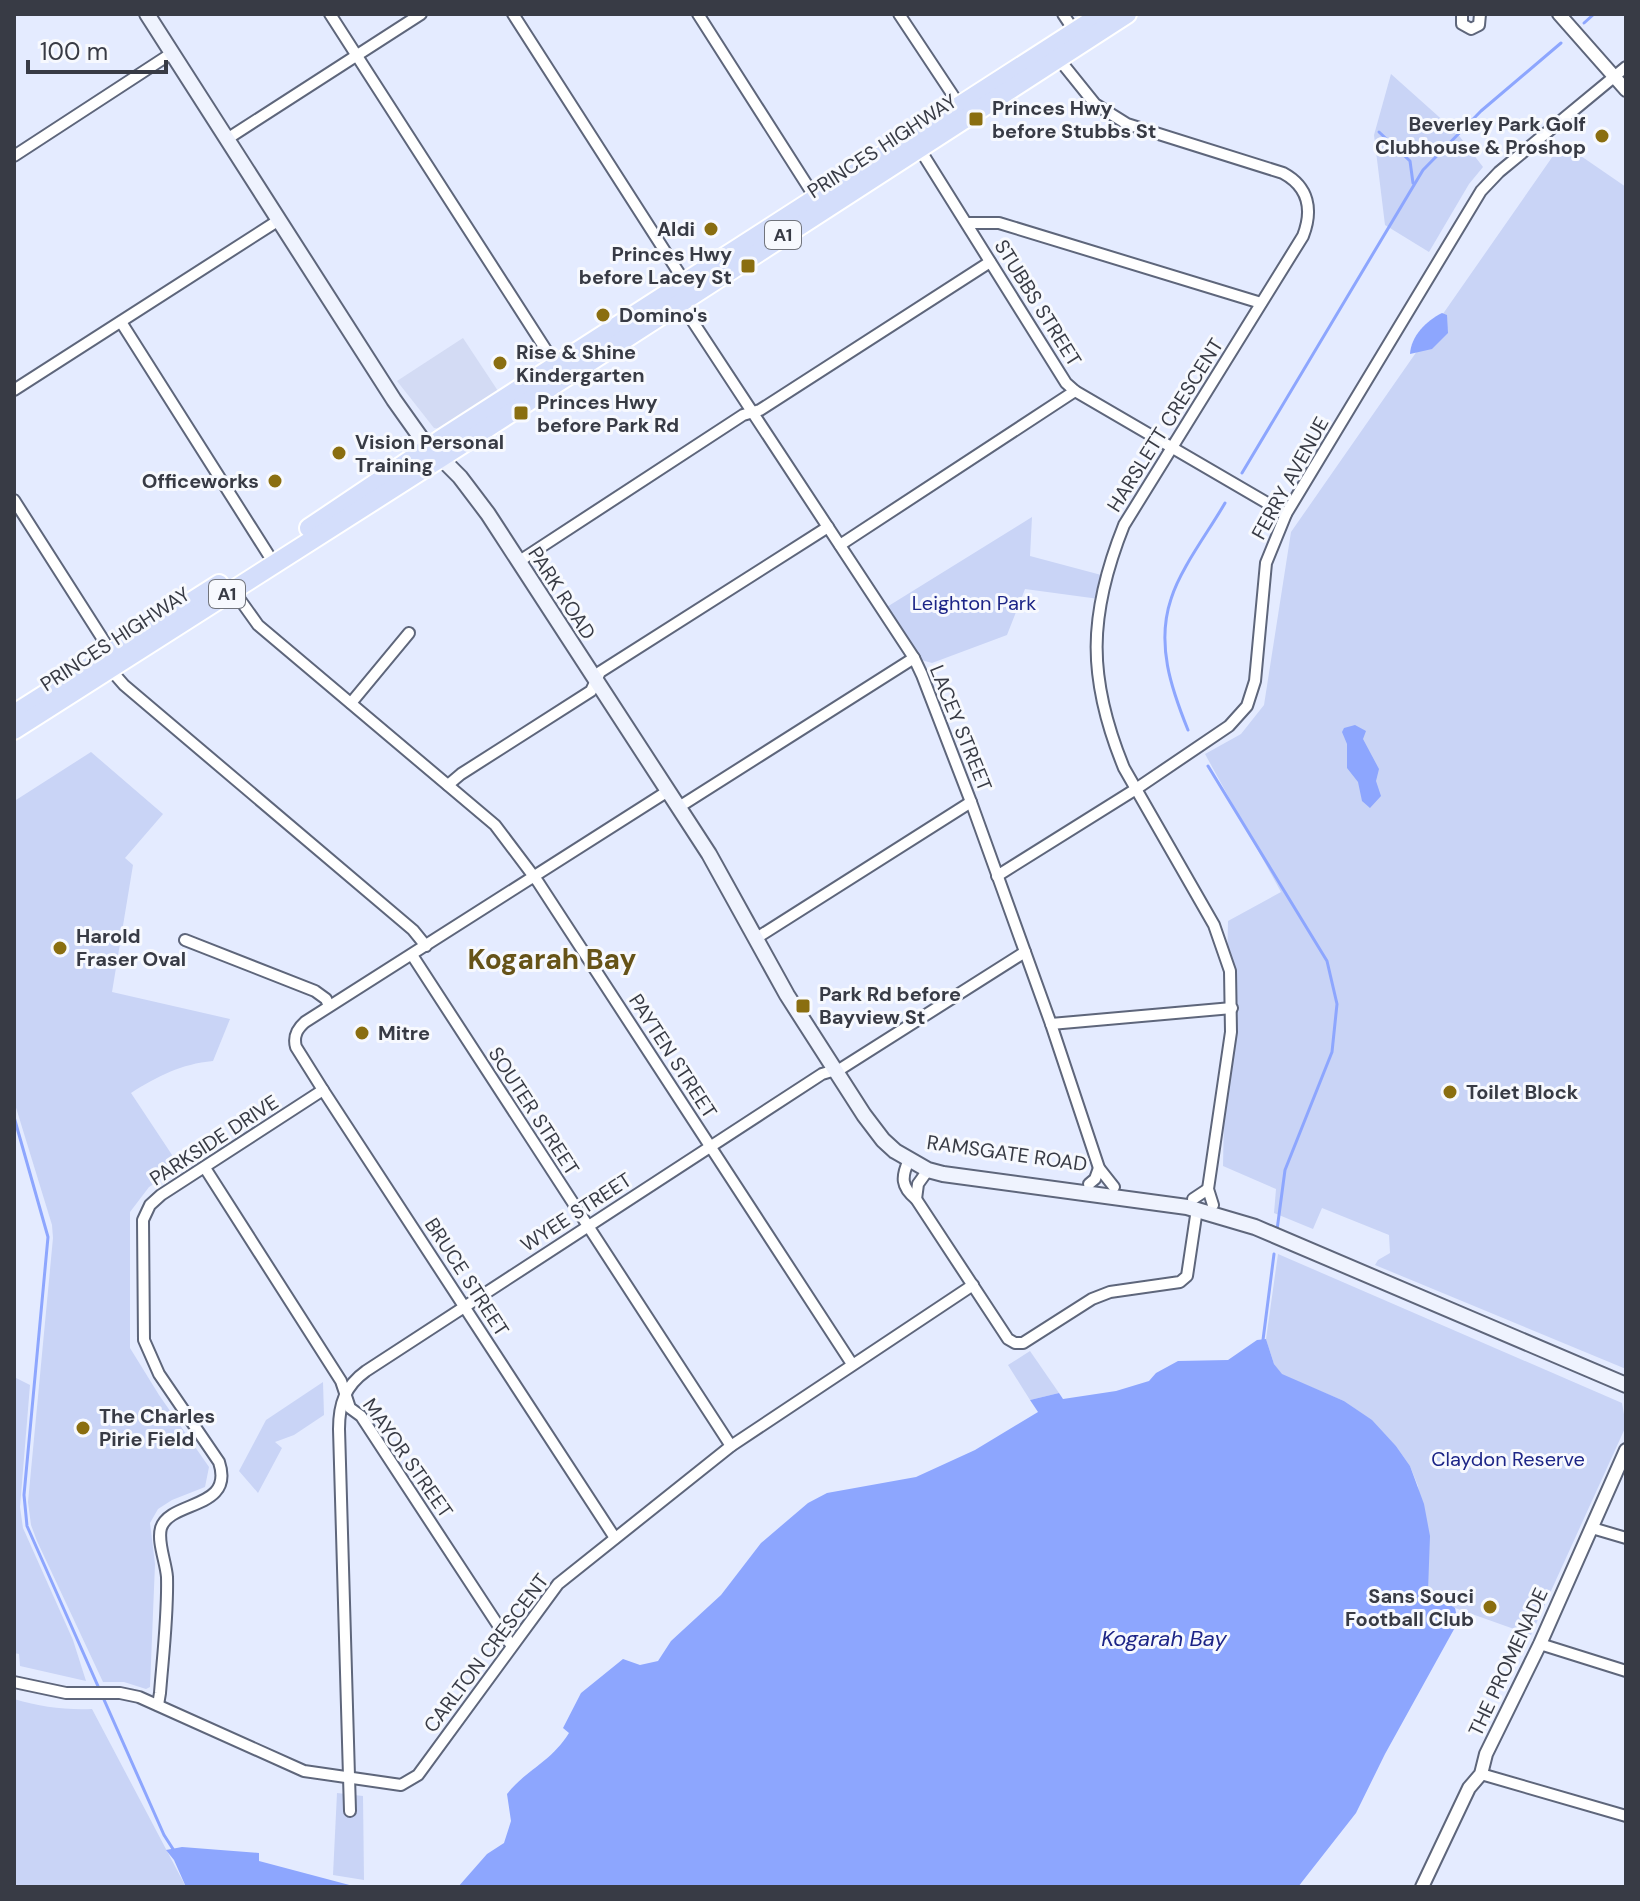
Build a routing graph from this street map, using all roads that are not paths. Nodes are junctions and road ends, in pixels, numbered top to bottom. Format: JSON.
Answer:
{"nodes":[{"id":1,"x":147,"y":14,"type":"edge"},
{"id":2,"x":330,"y":14,"type":"edge"},
{"id":3,"x":421,"y":14,"type":"edge"},
{"id":4,"x":513,"y":14,"type":"edge"},
{"id":5,"x":698,"y":14,"type":"edge"},
{"id":6,"x":899,"y":14,"type":"edge"},
{"id":7,"x":1063,"y":14,"type":"edge"},
{"id":8,"x":1102,"y":14,"type":"edge"},
{"id":9,"x":1127,"y":14,"type":"edge"},
{"id":10,"x":1462,"y":14,"type":"edge"},
{"id":11,"x":1480,"y":14,"type":"edge"},
{"id":12,"x":1559,"y":14,"type":"edge"},
{"id":13,"x":1075,"y":32,"type":"junction"},
{"id":14,"x":172,"y":53,"type":"junction"},
{"id":15,"x":356,"y":55,"type":"junction"},
{"id":16,"x":1058,"y":58,"type":"junction"},
{"id":17,"x":1626,"y":67,"type":"edge"},
{"id":18,"x":1612,"y":78,"type":"junction"},
{"id":19,"x":1626,"y":90,"type":"edge"},
{"id":20,"x":960,"y":106,"type":"junction"},
{"id":21,"x":227,"y":139,"type":"junction"},
{"id":22,"x":919,"y":148,"type":"junction"},
{"id":23,"x":14,"y":156,"type":"edge"},
{"id":24,"x":816,"y":199,"type":"junction"},
{"id":25,"x":279,"y":220,"type":"junction"},
{"id":26,"x":967,"y":223,"type":"junction"},
{"id":27,"x":990,"y":262,"type":"junction"},
{"id":28,"x":686,"y":284,"type":"junction"},
{"id":29,"x":680,"y":302,"type":"junction"},
{"id":30,"x":1261,"y":303,"type":"junction"},
{"id":31,"x":121,"y":322,"type":"junction"},
{"id":32,"x":557,"y":367,"type":"junction"},
{"id":33,"x":14,"y":390,"type":"edge"},
{"id":34,"x":1075,"y":391,"type":"junction"},
{"id":35,"x":752,"y":413,"type":"junction"},
{"id":36,"x":1172,"y":446,"type":"junction"},
{"id":37,"x":435,"y":452,"type":"junction"},
{"id":38,"x":14,"y":500,"type":"edge"},
{"id":39,"x":1286,"y":514,"type":"junction"},
{"id":40,"x":828,"y":527,"type":"junction"},
{"id":41,"x":840,"y":545,"type":"junction"},
{"id":42,"x":268,"y":554,"type":"junction"},
{"id":43,"x":518,"y":562,"type":"junction"},
{"id":44,"x":233,"y":590,"type":"junction"},
{"id":45,"x":409,"y":633,"type":"dead end"},
{"id":46,"x":914,"y":658,"type":"junction"},
{"id":47,"x":110,"y":660,"type":"junction"},
{"id":48,"x":596,"y":681,"type":"junction"},
{"id":49,"x":351,"y":703,"type":"junction"},
{"id":50,"x":14,"y":714,"type":"edge"},
{"id":51,"x":14,"y":730,"type":"edge"},
{"id":52,"x":448,"y":785,"type":"junction"},
{"id":53,"x":1136,"y":789,"type":"junction"},
{"id":54,"x":668,"y":791,"type":"junction"},
{"id":55,"x":971,"y":802,"type":"junction"},
{"id":56,"x":679,"y":807,"type":"junction"},
{"id":57,"x":997,"y":876,"type":"junction"},
{"id":58,"x":533,"y":877,"type":"junction"},
{"id":59,"x":755,"y":939,"type":"junction"},
{"id":60,"x":185,"y":940,"type":"dead end"},
{"id":61,"x":426,"y":946,"type":"junction"},
{"id":62,"x":1025,"y":952,"type":"junction"},
{"id":63,"x":412,"y":955,"type":"junction"},
{"id":64,"x":329,"y":1006,"type":"junction"},
{"id":65,"x":1232,"y":1008,"type":"junction"},
{"id":66,"x":1051,"y":1024,"type":"junction"},
{"id":67,"x":834,"y":1070,"type":"junction"},
{"id":68,"x":323,"y":1090,"type":"junction"},
{"id":69,"x":710,"y":1146,"type":"junction"},
{"id":70,"x":909,"y":1160,"type":"junction"},
{"id":71,"x":205,"y":1168,"type":"junction"},
{"id":72,"x":1099,"y":1168,"type":"junction"},
{"id":73,"x":928,"y":1170,"type":"junction"},
{"id":74,"x":1089,"y":1184,"type":"junction"},
{"id":75,"x":1114,"y":1187,"type":"junction"},
{"id":76,"x":1208,"y":1189,"type":"junction"},
{"id":77,"x":916,"y":1199,"type":"junction"},
{"id":78,"x":1195,"y":1204,"type":"junction"},
{"id":79,"x":1213,"y":1205,"type":"junction"},
{"id":80,"x":586,"y":1227,"type":"junction"},
{"id":81,"x":1268,"y":1232,"type":"junction"},
{"id":82,"x":973,"y":1285,"type":"junction"},
{"id":83,"x":465,"y":1307,"type":"junction"},
{"id":84,"x":852,"y":1364,"type":"junction"},
{"id":85,"x":1626,"y":1385,"type":"edge"},
{"id":86,"x":345,"y":1393,"type":"junction"},
{"id":87,"x":731,"y":1446,"type":"junction"},
{"id":88,"x":1626,"y":1450,"type":"edge"},
{"id":89,"x":1592,"y":1528,"type":"junction"},
{"id":90,"x":615,"y":1538,"type":"junction"},
{"id":91,"x":1626,"y":1538,"type":"edge"},
{"id":92,"x":1540,"y":1644,"type":"junction"},
{"id":93,"x":511,"y":1645,"type":"junction"},
{"id":94,"x":1626,"y":1671,"type":"edge"},
{"id":95,"x":14,"y":1682,"type":"edge"},
{"id":96,"x":158,"y":1705,"type":"junction"},
{"id":97,"x":1481,"y":1774,"type":"junction"},
{"id":98,"x":349,"y":1778,"type":"junction"},
{"id":99,"x":350,"y":1811,"type":"dead end"},
{"id":100,"x":1626,"y":1816,"type":"edge"},
{"id":101,"x":1422,"y":1887,"type":"edge"}],
"edges":[{"from":1,"to":14,"type":"main road","name":"PARK ROAD"},
{"from":2,"to":15,"type":"street"},
{"from":3,"to":15,"type":"street"},
{"from":4,"to":28,"type":"street"},
{"from":5,"to":24,"type":"street"},
{"from":6,"to":20,"type":"street"},
{"from":7,"to":13,"type":"street"},
{"from":8,"to":13,"type":"highway","name":"PRINCES HIGHWAY","number":"A1"},
{"from":9,"to":16,"type":"highway","name":"PRINCES HIGHWAY","number":"A1"},
{"from":10,"to":11,"type":"street"},
{"from":12,"to":18,"type":"street"},
{"from":13,"to":20,"type":"highway","name":"PRINCES HIGHWAY","number":"A1"},
{"from":14,"to":21,"type":"main road","name":"PARK ROAD"},
{"from":14,"to":23,"type":"street"},
{"from":15,"to":21,"type":"street"},
{"from":15,"to":32,"type":"street"},
{"from":16,"to":22,"type":"highway","name":"PRINCES HIGHWAY","number":"A1"},
{"from":16,"to":30,"type":"street","name":"HARSLETT CRESCENT"},
{"from":17,"to":18,"type":"street","name":"FERRY AVENUE"},
{"from":18,"to":19,"type":"street"},
{"from":18,"to":39,"type":"street","name":"FERRY AVENUE"},
{"from":20,"to":24,"type":"highway","name":"PRINCES HIGHWAY","number":"A1"},
{"from":21,"to":25,"type":"main road","name":"PARK ROAD"},
{"from":22,"to":26,"type":"street","name":"STUBBS STREET"},
{"from":22,"to":29,"type":"highway","name":"PRINCES HIGHWAY","number":"A1"},
{"from":24,"to":28,"type":"highway","name":"PRINCES HIGHWAY","number":"A1"},
{"from":25,"to":31,"type":"street"},
{"from":25,"to":37,"type":"main road","name":"PARK ROAD"},
{"from":26,"to":27,"type":"street","name":"STUBBS STREET"},
{"from":26,"to":30,"type":"street"},
{"from":27,"to":34,"type":"street","name":"STUBBS STREET"},
{"from":27,"to":35,"type":"street"},
{"from":28,"to":32,"type":"highway","name":"PRINCES HIGHWAY","number":"A1"},
{"from":29,"to":35,"type":"street","name":"LACEY STREET"},
{"from":29,"to":37,"type":"highway","name":"PRINCES HIGHWAY","number":"A1"},
{"from":30,"to":36,"type":"street","name":"HARSLETT CRESCENT"},
{"from":31,"to":33,"type":"street"},
{"from":31,"to":42,"type":"street"},
{"from":32,"to":37,"type":"highway","name":"PRINCES HIGHWAY","number":"A1"},
{"from":34,"to":36,"type":"street","name":"STUBBS STREET"},
{"from":34,"to":41,"type":"street"},
{"from":35,"to":40,"type":"street","name":"LACEY STREET"},
{"from":35,"to":43,"type":"street"},
{"from":36,"to":39,"type":"street","name":"STUBBS STREET"},
{"from":36,"to":53,"type":"street","name":"HARSLETT CRESCENT"},
{"from":37,"to":42,"type":"highway","name":"PRINCES HIGHWAY","number":"A1"},
{"from":37,"to":43,"type":"main road","name":"PARK ROAD"},
{"from":37,"to":44,"type":"highway","name":"PRINCES HIGHWAY","number":"A1"},
{"from":38,"to":47,"type":"street"},
{"from":39,"to":53,"type":"street","name":"FERRY AVENUE"},
{"from":40,"to":41,"type":"street","name":"LACEY STREET"},
{"from":40,"to":48,"type":"street"},
{"from":41,"to":46,"type":"street","name":"LACEY STREET"},
{"from":42,"to":47,"type":"highway","name":"PRINCES HIGHWAY","number":"A1"},
{"from":43,"to":48,"type":"main road","name":"PARK ROAD"},
{"from":44,"to":47,"type":"highway","name":"PRINCES HIGHWAY","number":"A1"},
{"from":44,"to":49,"type":"street","name":"PAYTEN STREET"},
{"from":45,"to":49,"type":"street"},
{"from":46,"to":55,"type":"street","name":"LACEY STREET"},
{"from":46,"to":56,"type":"street"},
{"from":47,"to":50,"type":"highway","name":"PRINCES HIGHWAY","number":"A1"},
{"from":47,"to":51,"type":"highway","name":"PRINCES HIGHWAY","number":"A1"},
{"from":47,"to":61,"type":"street"},
{"from":48,"to":52,"type":"street"},
{"from":48,"to":54,"type":"main road","name":"PARK ROAD"},
{"from":49,"to":52,"type":"street","name":"PAYTEN STREET"},
{"from":52,"to":58,"type":"street","name":"PAYTEN STREET"},
{"from":53,"to":57,"type":"street","name":"FERRY AVENUE"},
{"from":53,"to":65,"type":"street","name":"HARSLETT CRESCENT"},
{"from":54,"to":56,"type":"main road","name":"PARK ROAD"},
{"from":54,"to":58,"type":"street"},
{"from":55,"to":57,"type":"street","name":"LACEY STREET"},
{"from":55,"to":59,"type":"street"},
{"from":56,"to":59,"type":"main road","name":"PARK ROAD"},
{"from":57,"to":62,"type":"street","name":"LACEY STREET"},
{"from":58,"to":61,"type":"street"},
{"from":58,"to":69,"type":"street","name":"PAYTEN STREET"},
{"from":59,"to":67,"type":"main road","name":"PARK ROAD"},
{"from":60,"to":64,"type":"street"},
{"from":61,"to":63,"type":"street"},
{"from":62,"to":66,"type":"street","name":"LACEY STREET"},
{"from":62,"to":67,"type":"street","name":"WYEE STREET"},
{"from":63,"to":64,"type":"street"},
{"from":63,"to":80,"type":"street","name":"SOUTER STREET"},
{"from":64,"to":68,"type":"street","name":"BRUCE STREET"},
{"from":65,"to":66,"type":"street"},
{"from":65,"to":76,"type":"street","name":"HARSLETT CRESCENT"},
{"from":66,"to":72,"type":"street","name":"LACEY STREET"},
{"from":67,"to":69,"type":"street","name":"WYEE STREET"},
{"from":67,"to":70,"type":"main road","name":"PARK ROAD"},
{"from":68,"to":71,"type":"street","name":"PARKSIDE DRIVE"},
{"from":68,"to":83,"type":"street","name":"BRUCE STREET"},
{"from":69,"to":80,"type":"street","name":"WYEE STREET"},
{"from":69,"to":84,"type":"street","name":"PAYTEN STREET"},
{"from":70,"to":73,"type":"main road","name":"RAMSGATE ROAD"},
{"from":70,"to":74,"type":"main road","name":"RAMSGATE ROAD"},
{"from":70,"to":77,"type":"street"},
{"from":71,"to":86,"type":"street","name":"MAYOR STREET"},
{"from":71,"to":96,"type":"street","name":"PARKSIDE DRIVE"},
{"from":72,"to":74,"type":"street"},
{"from":72,"to":75,"type":"street","name":"LACEY STREET"},
{"from":73,"to":77,"type":"street"},
{"from":73,"to":78,"type":"main road","name":"RAMSGATE ROAD"},
{"from":74,"to":75,"type":"main road","name":"RAMSGATE ROAD"},
{"from":75,"to":78,"type":"main road","name":"RAMSGATE ROAD"},
{"from":76,"to":78,"type":"street"},
{"from":76,"to":79,"type":"street","name":"HARSLETT CRESCENT"},
{"from":77,"to":82,"type":"street"},
{"from":78,"to":79,"type":"main road","name":"RAMSGATE ROAD"},
{"from":78,"to":81,"type":"main road","name":"RAMSGATE ROAD"},
{"from":78,"to":82,"type":"street"},
{"from":79,"to":81,"type":"main road","name":"RAMSGATE ROAD"},
{"from":80,"to":83,"type":"street","name":"WYEE STREET"},
{"from":80,"to":87,"type":"street","name":"SOUTER STREET"},
{"from":81,"to":85,"type":"main road","name":"RAMSGATE ROAD"},
{"from":82,"to":84,"type":"street","name":"CARLTON CRESCENT"},
{"from":83,"to":86,"type":"street","name":"WYEE STREET"},
{"from":83,"to":90,"type":"street","name":"BRUCE STREET"},
{"from":84,"to":87,"type":"street","name":"CARLTON CRESCENT"},
{"from":86,"to":93,"type":"street","name":"MAYOR STREET"},
{"from":86,"to":98,"type":"street"},
{"from":87,"to":90,"type":"street","name":"CARLTON CRESCENT"},
{"from":88,"to":89,"type":"street","name":"THE PROMENADE"},
{"from":89,"to":91,"type":"street"},
{"from":89,"to":92,"type":"street","name":"THE PROMENADE"},
{"from":90,"to":93,"type":"street","name":"CARLTON CRESCENT"},
{"from":92,"to":94,"type":"street"},
{"from":92,"to":97,"type":"street","name":"THE PROMENADE"},
{"from":93,"to":98,"type":"street","name":"CARLTON CRESCENT"},
{"from":95,"to":96,"type":"street","name":"CARLTON CRESCENT"},
{"from":96,"to":98,"type":"street","name":"CARLTON CRESCENT"},
{"from":97,"to":100,"type":"street"},
{"from":97,"to":101,"type":"street","name":"THE PROMENADE"},
{"from":98,"to":99,"type":"street"}]}
